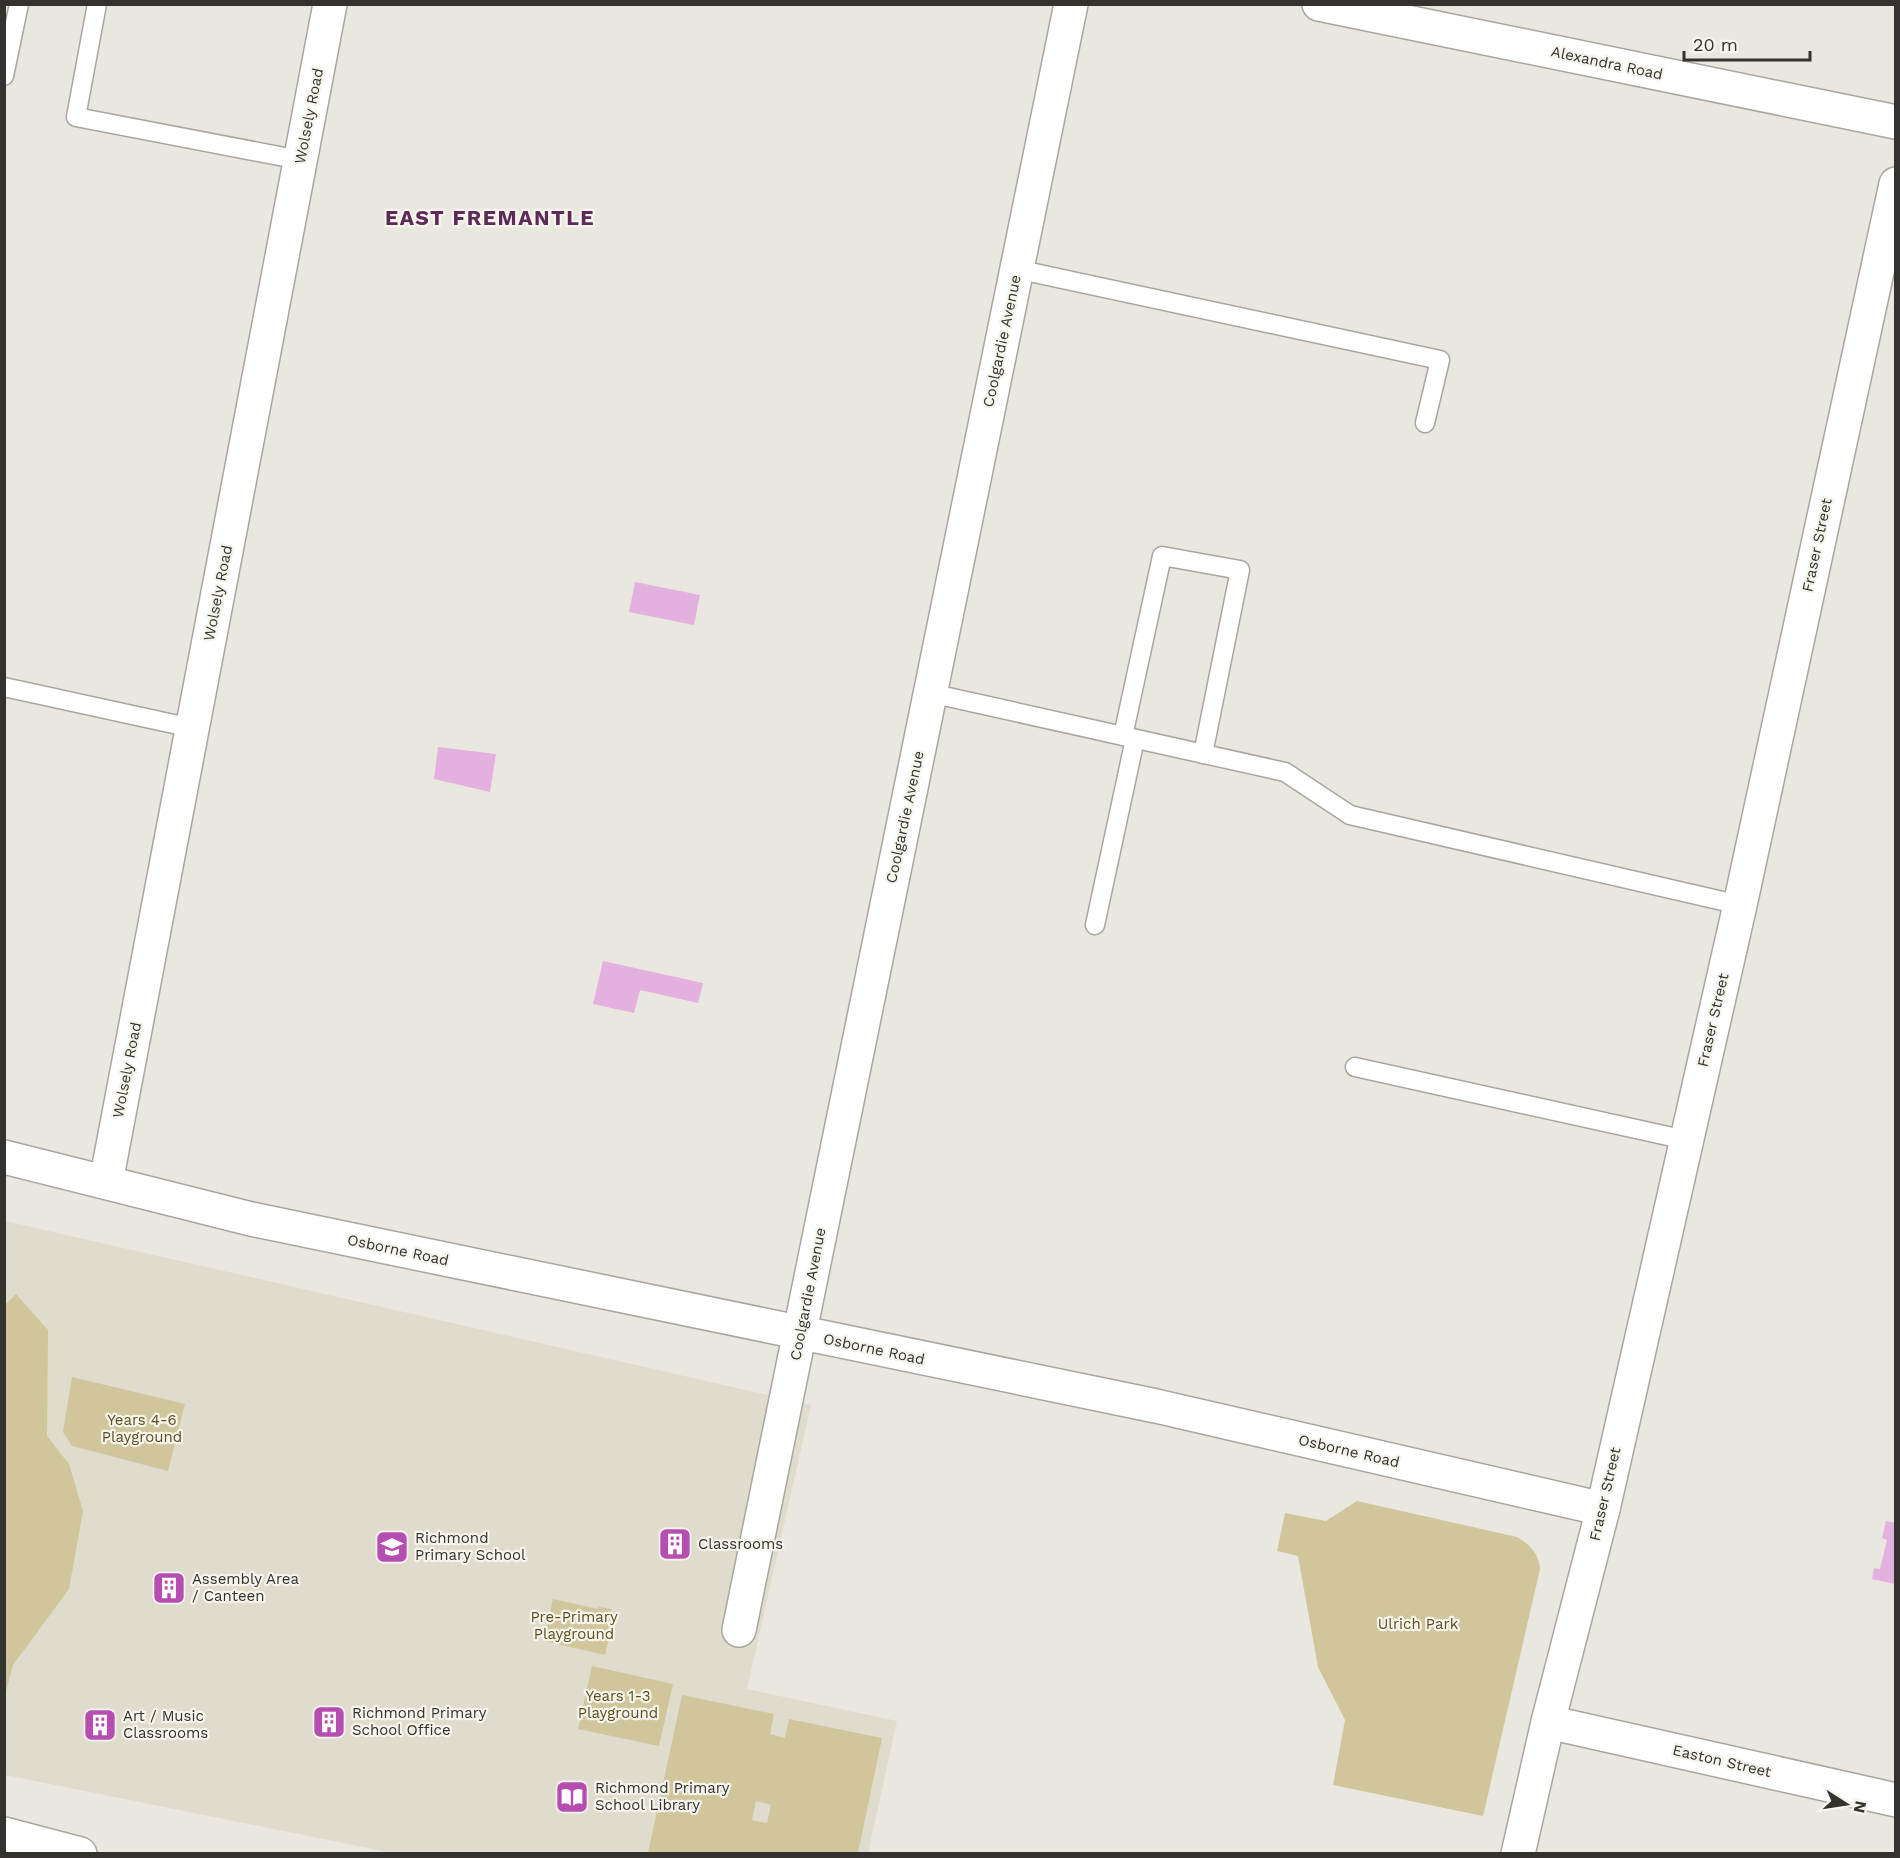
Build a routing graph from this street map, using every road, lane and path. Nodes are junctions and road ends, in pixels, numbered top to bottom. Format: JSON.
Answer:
{"nodes":[{"id":1,"x":19,"y":4,"type":"edge"},
{"id":2,"x":97,"y":4,"type":"edge"},
{"id":3,"x":330,"y":4,"type":"edge"},
{"id":4,"x":1071,"y":4,"type":"edge"},
{"id":5,"x":1319,"y":4,"type":"edge"},
{"id":6,"x":4,"y":76,"type":"edge"},
{"id":7,"x":1896,"y":122,"type":"edge"},
{"id":8,"x":300,"y":160,"type":"junction"},
{"id":9,"x":1896,"y":184,"type":"edge"},
{"id":10,"x":1016,"y":269,"type":"junction"},
{"id":11,"x":1425,"y":423,"type":"dead end"},
{"id":12,"x":4,"y":687,"type":"edge"},
{"id":13,"x":930,"y":693,"type":"junction"},
{"id":14,"x":192,"y":728,"type":"junction"},
{"id":15,"x":1129,"y":738,"type":"junction"},
{"id":16,"x":1203,"y":754,"type":"junction"},
{"id":17,"x":1740,"y":905,"type":"junction"},
{"id":18,"x":1095,"y":924,"type":"dead end"},
{"id":19,"x":1355,"y":1067,"type":"dead end"},
{"id":20,"x":1686,"y":1140,"type":"junction"},
{"id":21,"x":4,"y":1157,"type":"edge"},
{"id":22,"x":106,"y":1182,"type":"junction"},
{"id":23,"x":800,"y":1333,"type":"junction"},
{"id":24,"x":1603,"y":1509,"type":"junction"},
{"id":25,"x":739,"y":1630,"type":"dead end"},
{"id":26,"x":1548,"y":1722,"type":"junction"},
{"id":27,"x":1896,"y":1800,"type":"edge"},
{"id":28,"x":4,"y":1834,"type":"edge"},
{"id":29,"x":80,"y":1854,"type":"edge"},
{"id":30,"x":1518,"y":1854,"type":"edge"}],
"edges":[{"from":1,"to":6,"type":"lane"},
{"from":2,"to":8,"type":"lane"},
{"from":3,"to":8,"type":"street","name":"Wolsely Road"},
{"from":4,"to":10,"type":"street","name":"Coolgardie Avenue"},
{"from":5,"to":7,"type":"street","name":"Alexandra Road"},
{"from":8,"to":14,"type":"street","name":"Wolsely Road"},
{"from":9,"to":17,"type":"street","name":"Fraser Street"},
{"from":10,"to":11,"type":"lane"},
{"from":10,"to":13,"type":"street","name":"Coolgardie Avenue"},
{"from":12,"to":14,"type":"lane"},
{"from":13,"to":15,"type":"lane"},
{"from":13,"to":23,"type":"street","name":"Coolgardie Avenue"},
{"from":14,"to":22,"type":"street","name":"Wolsely Road"},
{"from":15,"to":16,"type":"lane"},
{"from":15,"to":16,"type":"lane"},
{"from":15,"to":18,"type":"lane"},
{"from":16,"to":17,"type":"lane"},
{"from":17,"to":20,"type":"street","name":"Fraser Street"},
{"from":19,"to":20,"type":"lane"},
{"from":20,"to":24,"type":"street","name":"Fraser Street"},
{"from":21,"to":22,"type":"street","name":"Osborne Road"},
{"from":22,"to":23,"type":"street","name":"Osborne Road"},
{"from":23,"to":24,"type":"street","name":"Osborne Road"},
{"from":23,"to":25,"type":"street","name":"Coolgardie Avenue"},
{"from":24,"to":26,"type":"street","name":"Fraser Street"},
{"from":26,"to":27,"type":"street","name":"Easton Street"},
{"from":26,"to":30,"type":"street","name":"Fraser Street"},
{"from":28,"to":29,"type":"street"}]}
